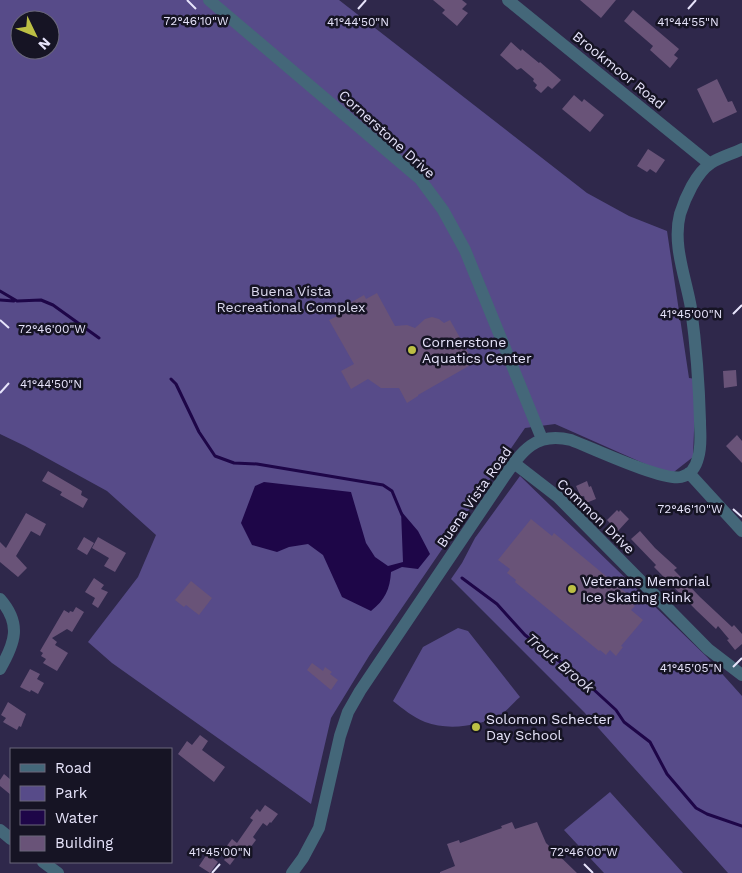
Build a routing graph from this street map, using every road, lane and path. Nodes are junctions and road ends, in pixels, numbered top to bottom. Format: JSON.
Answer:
{"nodes":[{"id":1,"x":209,"y":0,"type":"edge"},
{"id":2,"x":508,"y":0,"type":"edge"},
{"id":3,"x":742,"y":150,"type":"edge"},
{"id":4,"x":710,"y":164,"type":"junction"},
{"id":5,"x":542,"y":439,"type":"junction"},
{"id":6,"x":514,"y":463,"type":"junction"},
{"id":7,"x":690,"y":473,"type":"junction"},
{"id":8,"x":742,"y":531,"type":"edge"},
{"id":9,"x":0,"y":599,"type":"edge"},
{"id":10,"x":0,"y":669,"type":"edge"},
{"id":11,"x":742,"y":675,"type":"edge"},
{"id":12,"x":0,"y":830,"type":"edge"},
{"id":13,"x":10,"y":838,"type":"edge"},
{"id":14,"x":44,"y":863,"type":"edge"},
{"id":15,"x":58,"y":873,"type":"edge"},
{"id":16,"x":292,"y":873,"type":"edge"}],
"edges":[{"from":1,"to":5,"type":"street","name":"Cornerstone Drive"},
{"from":2,"to":4,"type":"street","name":"Brookmoor Road"},
{"from":3,"to":4,"type":"street"},
{"from":4,"to":7,"type":"street"},
{"from":5,"to":6,"type":"street","name":"Buena Vista Road"},
{"from":5,"to":7,"type":"street"},
{"from":6,"to":11,"type":"street","name":"Common Drive"},
{"from":6,"to":16,"type":"street","name":"Buena Vista Road"},
{"from":7,"to":8,"type":"street"},
{"from":9,"to":10,"type":"street"},
{"from":12,"to":13,"type":"street"},
{"from":14,"to":15,"type":"street"}]}
